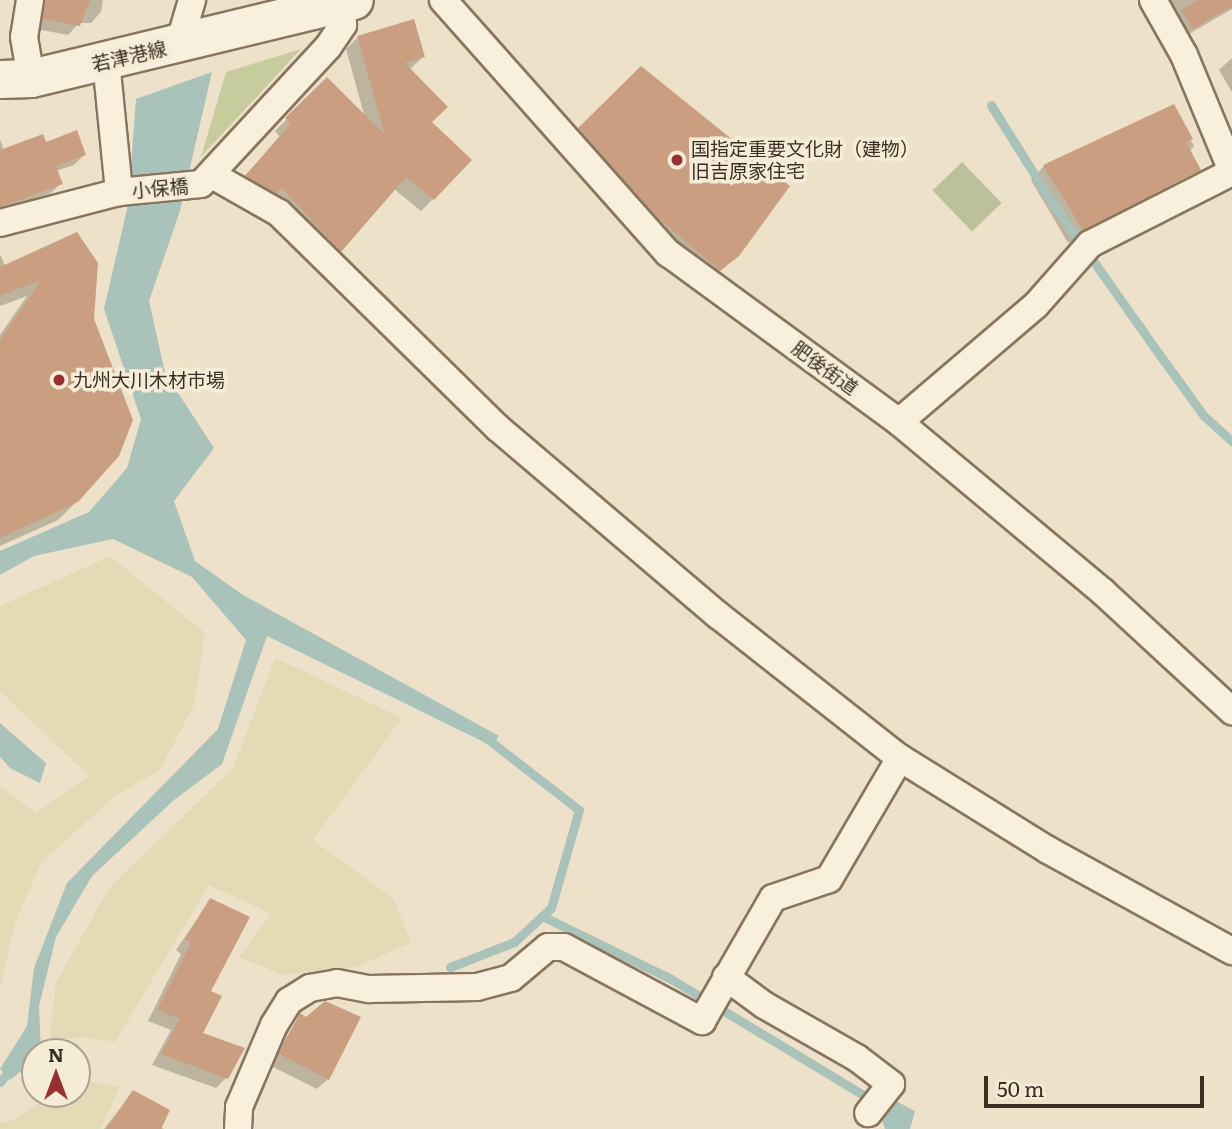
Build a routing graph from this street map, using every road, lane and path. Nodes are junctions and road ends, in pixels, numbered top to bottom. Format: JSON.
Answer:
{"nodes":[{"id":1,"x":30,"y":0,"type":"edge"},
{"id":2,"x":192,"y":0,"type":"edge"},
{"id":3,"x":443,"y":0,"type":"edge"},
{"id":4,"x":1153,"y":0,"type":"edge"},
{"id":5,"x":348,"y":2,"type":"edge"},
{"id":6,"x":190,"y":41,"type":"junction"},
{"id":7,"x":106,"y":61,"type":"junction"},
{"id":8,"x":15,"y":79,"type":"edge"},
{"id":9,"x":1230,"y":162,"type":"edge"},
{"id":10,"x":206,"y":180,"type":"junction"},
{"id":11,"x":120,"y":192,"type":"junction"},
{"id":12,"x":0,"y":223,"type":"edge"},
{"id":13,"x":899,"y":422,"type":"junction"},
{"id":14,"x":1232,"y":711,"type":"edge"},
{"id":15,"x":900,"y":758,"type":"junction"},
{"id":16,"x":1232,"y":951,"type":"edge"},
{"id":17,"x":723,"y":982,"type":"junction"},
{"id":18,"x":874,"y":1106,"type":"dead end"},
{"id":19,"x":238,"y":1129,"type":"edge"}],
"edges":[{"from":1,"to":8,"type":"street"},
{"from":2,"to":6,"type":"street"},
{"from":3,"to":13,"type":"street","name":"肥後街道"},
{"from":4,"to":9,"type":"street"},
{"from":5,"to":6,"type":"main road","name":"若津港線"},
{"from":5,"to":10,"type":"street"},
{"from":6,"to":7,"type":"main road","name":"若津港線"},
{"from":7,"to":8,"type":"main road","name":"若津港線"},
{"from":7,"to":11,"type":"street"},
{"from":9,"to":13,"type":"street"},
{"from":10,"to":11,"type":"street","name":"小保橋"},
{"from":10,"to":15,"type":"street"},
{"from":11,"to":12,"type":"street","name":"小保橋"},
{"from":13,"to":14,"type":"street","name":"肥後街道"},
{"from":15,"to":16,"type":"street"},
{"from":15,"to":17,"type":"street"},
{"from":17,"to":18,"type":"street"},
{"from":17,"to":19,"type":"street"}]}
